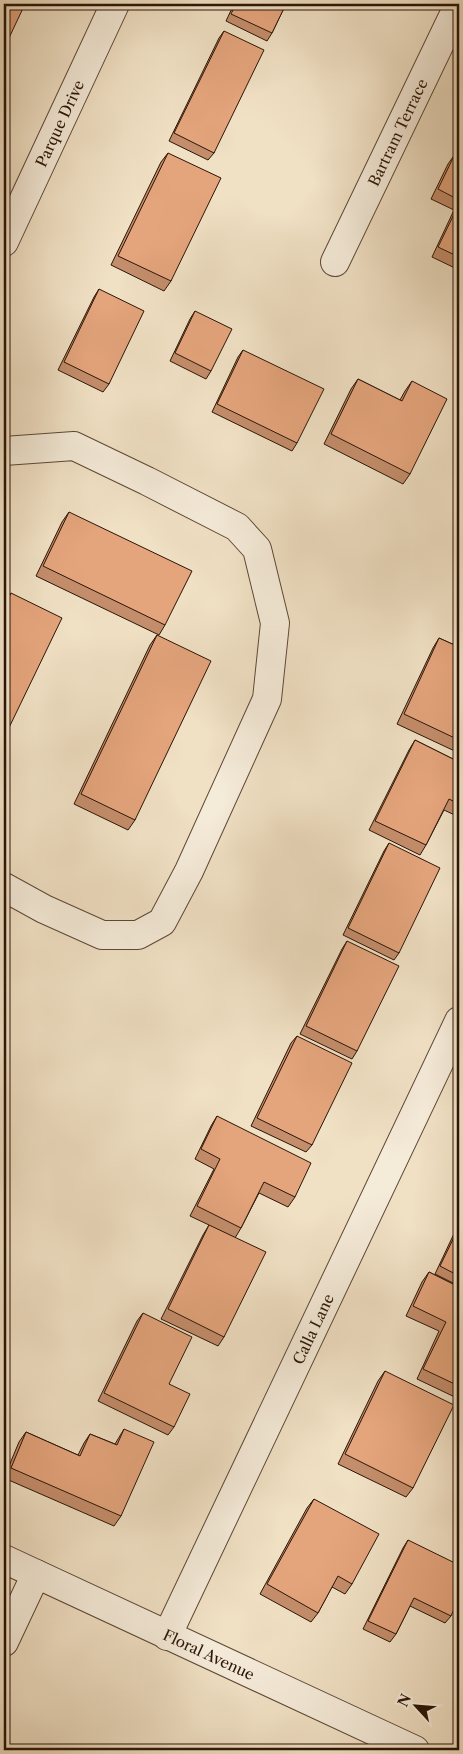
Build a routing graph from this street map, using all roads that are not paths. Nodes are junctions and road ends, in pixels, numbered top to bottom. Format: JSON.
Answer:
{"nodes":[{"id":1,"x":115,"y":4,"type":"edge"},
{"id":2,"x":459,"y":4,"type":"edge"},
{"id":3,"x":4,"y":242,"type":"edge"},
{"id":4,"x":335,"y":262,"type":"dead end"},
{"id":5,"x":4,"y":451,"type":"edge"},
{"id":6,"x":4,"y":887,"type":"edge"},
{"id":7,"x":459,"y":1021,"type":"edge"},
{"id":8,"x":4,"y":1559,"type":"edge"},
{"id":9,"x":36,"y":1574,"type":"junction"},
{"id":10,"x":167,"y":1636,"type":"junction"},
{"id":11,"x":4,"y":1642,"type":"edge"},
{"id":12,"x":414,"y":1750,"type":"edge"}],
"edges":[{"from":1,"to":3,"type":"street","name":"Parque Drive"},
{"from":2,"to":4,"type":"street","name":"Bartram Terrace"},
{"from":5,"to":6,"type":"street"},
{"from":7,"to":10,"type":"street","name":"Calla Lane"},
{"from":8,"to":9,"type":"street","name":"Floral Avenue"},
{"from":9,"to":10,"type":"street","name":"Floral Avenue"},
{"from":9,"to":11,"type":"street"},
{"from":10,"to":12,"type":"street","name":"Floral Avenue"}]}
